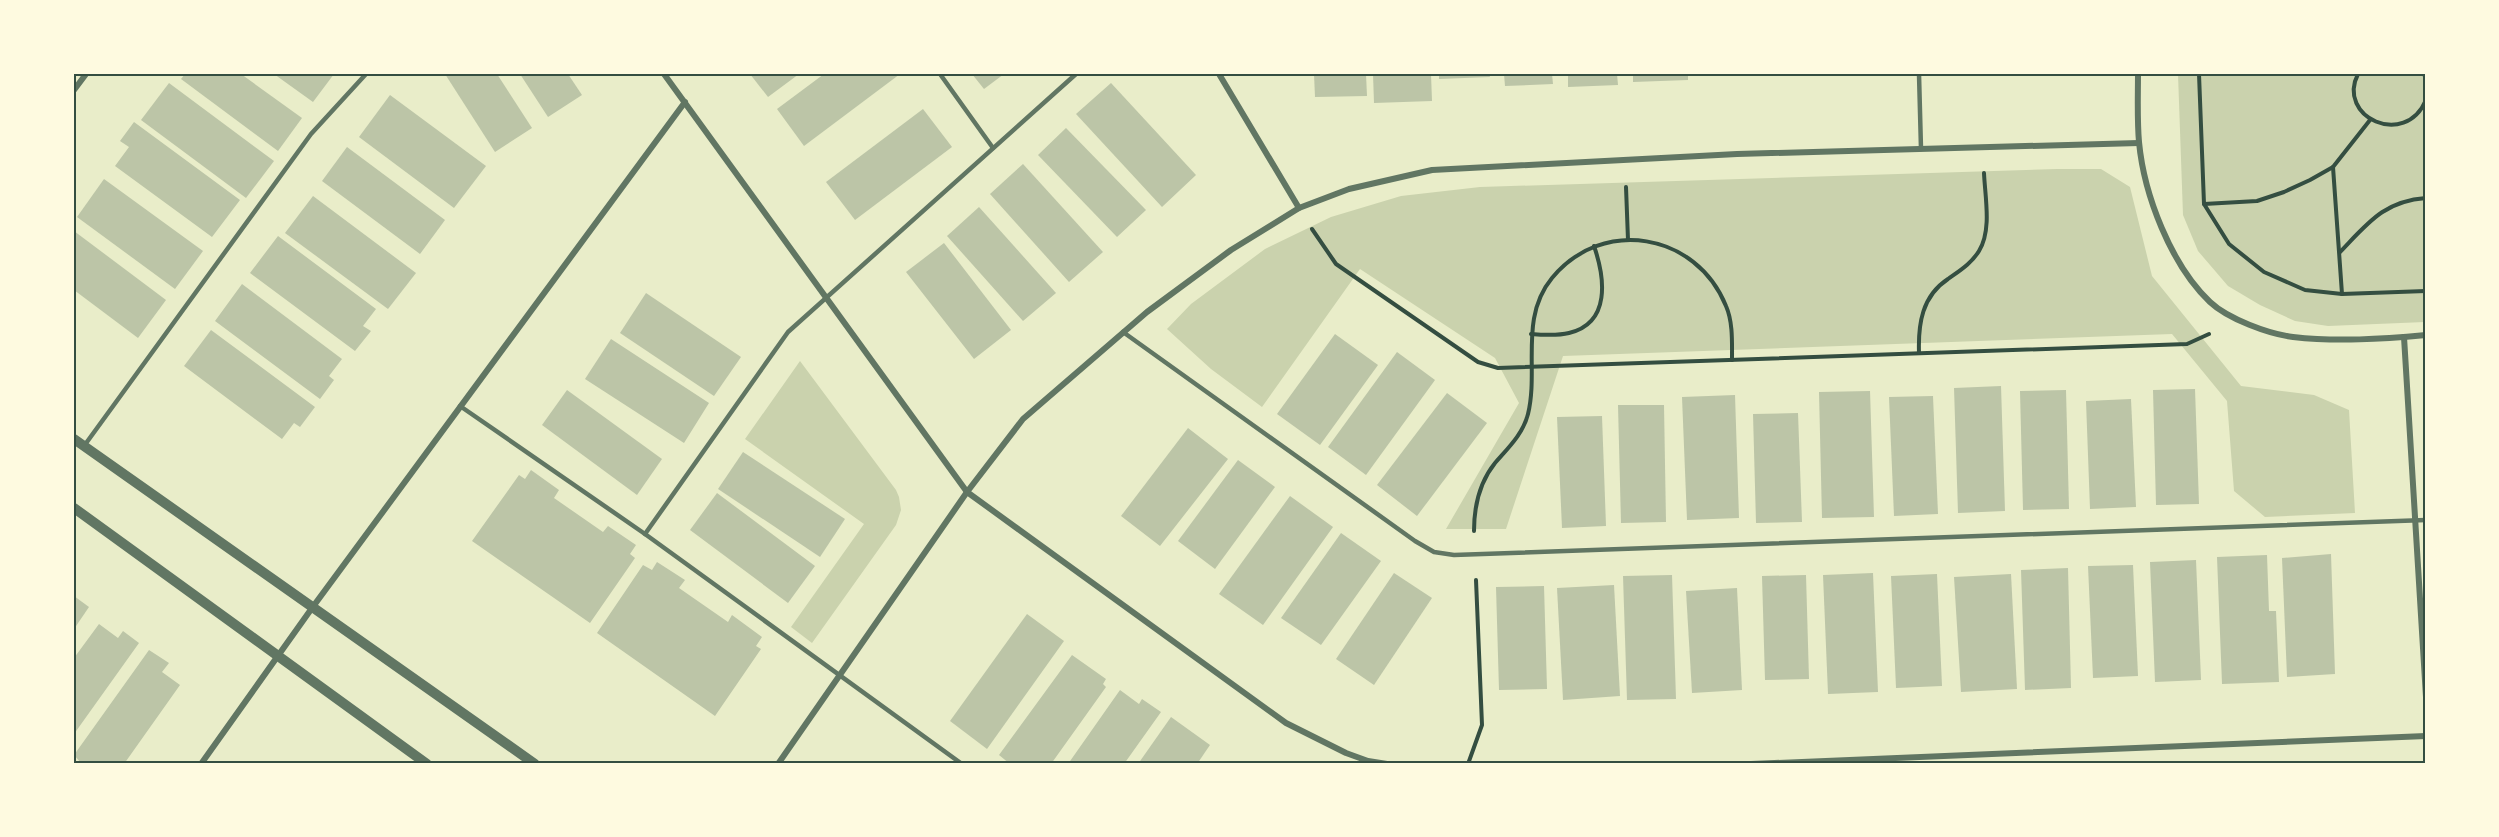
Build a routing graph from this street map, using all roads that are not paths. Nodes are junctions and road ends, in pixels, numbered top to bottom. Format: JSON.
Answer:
{"nodes":[{"id":1,"x":86,"y":74,"type":"edge"},
{"id":2,"x":366,"y":74,"type":"edge"},
{"id":3,"x":664,"y":74,"type":"edge"},
{"id":4,"x":940,"y":74,"type":"edge"},
{"id":5,"x":1076,"y":74,"type":"edge"},
{"id":6,"x":1220,"y":74,"type":"edge"},
{"id":7,"x":1919,"y":74,"type":"edge"},
{"id":8,"x":2138,"y":74,"type":"edge"},
{"id":9,"x":74,"y":90,"type":"edge"},
{"id":10,"x":685,"y":102,"type":"junction"},
{"id":11,"x":2139,"y":143,"type":"junction"},
{"id":12,"x":993,"y":147,"type":"junction"},
{"id":13,"x":1921,"y":149,"type":"junction"},
{"id":14,"x":1299,"y":208,"type":"junction"},
{"id":15,"x":827,"y":298,"type":"junction"},
{"id":16,"x":1123,"y":332,"type":"junction"},
{"id":17,"x":2426,"y":335,"type":"edge"},
{"id":18,"x":2404,"y":337,"type":"junction"},
{"id":19,"x":460,"y":406,"type":"junction"},
{"id":20,"x":74,"y":439,"type":"edge"},
{"id":21,"x":84,"y":446,"type":"junction"},
{"id":22,"x":967,"y":492,"type":"junction"},
{"id":23,"x":74,"y":508,"type":"edge"},
{"id":24,"x":2416,"y":520,"type":"junction"},
{"id":25,"x":2426,"y":520,"type":"edge"},
{"id":26,"x":645,"y":534,"type":"junction"},
{"id":27,"x":312,"y":608,"type":"junction"},
{"id":28,"x":277,"y":657,"type":"junction"},
{"id":29,"x":840,"y":675,"type":"junction"},
{"id":30,"x":2426,"y":697,"type":"edge"},
{"id":31,"x":2426,"y":736,"type":"edge"},
{"id":32,"x":201,"y":764,"type":"edge"},
{"id":33,"x":427,"y":764,"type":"edge"},
{"id":34,"x":535,"y":764,"type":"edge"},
{"id":35,"x":778,"y":764,"type":"edge"},
{"id":36,"x":962,"y":764,"type":"edge"},
{"id":37,"x":1387,"y":764,"type":"edge"},
{"id":38,"x":1751,"y":764,"type":"edge"}],
"edges":[{"from":1,"to":9,"type":"street"},
{"from":2,"to":21,"type":"lane"},
{"from":3,"to":10,"type":"street"},
{"from":4,"to":12,"type":"lane"},
{"from":5,"to":12,"type":"lane"},
{"from":6,"to":14,"type":"street"},
{"from":7,"to":13,"type":"lane"},
{"from":8,"to":11,"type":"street"},
{"from":10,"to":15,"type":"street"},
{"from":10,"to":19,"type":"street"},
{"from":11,"to":13,"type":"street"},
{"from":11,"to":18,"type":"street"},
{"from":12,"to":15,"type":"lane"},
{"from":13,"to":14,"type":"street"},
{"from":14,"to":16,"type":"street"},
{"from":15,"to":22,"type":"street"},
{"from":15,"to":26,"type":"lane"},
{"from":16,"to":22,"type":"street"},
{"from":16,"to":24,"type":"lane"},
{"from":17,"to":18,"type":"street"},
{"from":18,"to":24,"type":"street"},
{"from":19,"to":26,"type":"lane"},
{"from":19,"to":27,"type":"street"},
{"from":20,"to":21,"type":"street"},
{"from":21,"to":27,"type":"street"},
{"from":22,"to":29,"type":"street"},
{"from":22,"to":37,"type":"street"},
{"from":23,"to":28,"type":"street"},
{"from":24,"to":25,"type":"lane"},
{"from":24,"to":30,"type":"street"},
{"from":26,"to":29,"type":"lane"},
{"from":27,"to":28,"type":"street"},
{"from":27,"to":34,"type":"street"},
{"from":28,"to":32,"type":"street"},
{"from":28,"to":33,"type":"street"},
{"from":29,"to":35,"type":"street"},
{"from":29,"to":36,"type":"lane"},
{"from":31,"to":38,"type":"street"}]}
